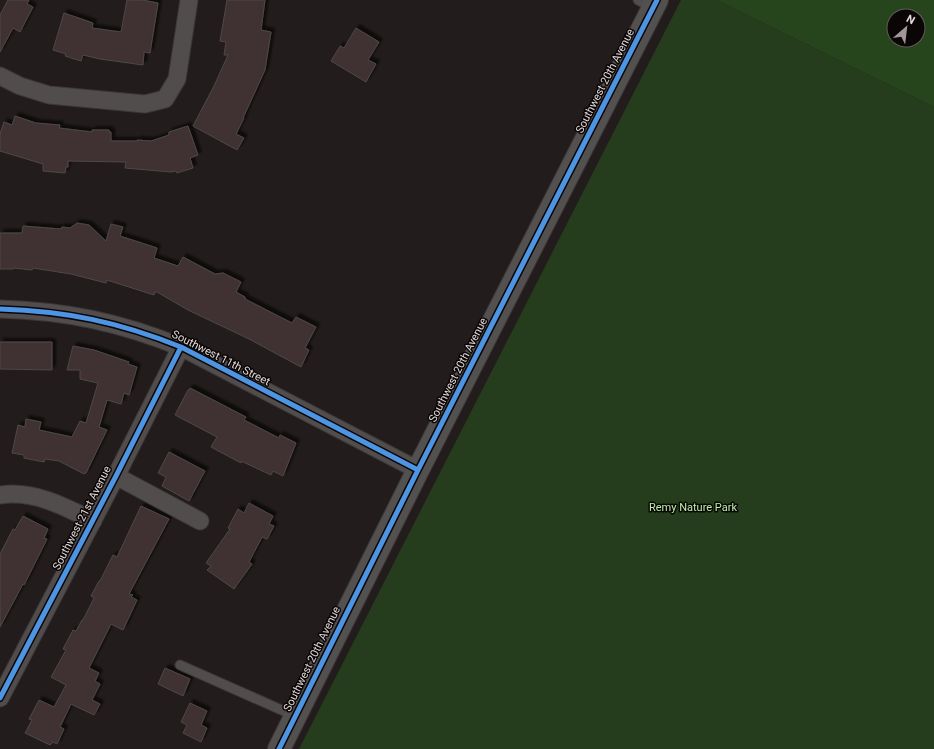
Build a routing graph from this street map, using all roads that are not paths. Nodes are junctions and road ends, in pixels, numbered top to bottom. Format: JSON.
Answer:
{"nodes":[{"id":1,"x":190,"y":0,"type":"edge"},
{"id":2,"x":649,"y":3,"type":"edge"},
{"id":3,"x":0,"y":76,"type":"edge"},
{"id":4,"x":0,"y":308,"type":"edge"},
{"id":5,"x":181,"y":347,"type":"junction"},
{"id":6,"x":418,"y":470,"type":"junction"},
{"id":7,"x":116,"y":476,"type":"junction"},
{"id":8,"x":0,"y":495,"type":"edge"},
{"id":9,"x":93,"y":521,"type":"junction"},
{"id":10,"x":200,"y":521,"type":"dead end"},
{"id":11,"x":180,"y":665,"type":"dead end"},
{"id":12,"x":0,"y":698,"type":"edge"},
{"id":13,"x":295,"y":716,"type":"junction"},
{"id":14,"x":279,"y":749,"type":"edge"}],
"edges":[{"from":1,"to":3,"type":"street"},
{"from":2,"to":6,"type":"street","name":"Southwest 20th Avenue"},
{"from":4,"to":5,"type":"street","name":"Southwest 11th Street"},
{"from":5,"to":6,"type":"street","name":"Southwest 11th Street"},
{"from":5,"to":7,"type":"street","name":"Southwest 21st Avenue"},
{"from":6,"to":13,"type":"street","name":"Southwest 20th Avenue"},
{"from":7,"to":9,"type":"street","name":"Southwest 21st Avenue"},
{"from":7,"to":10,"type":"street"},
{"from":8,"to":9,"type":"street"},
{"from":9,"to":12,"type":"street","name":"Southwest 21st Avenue"},
{"from":11,"to":13,"type":"lane"},
{"from":13,"to":14,"type":"street","name":"Southwest 20th Avenue"}]}
